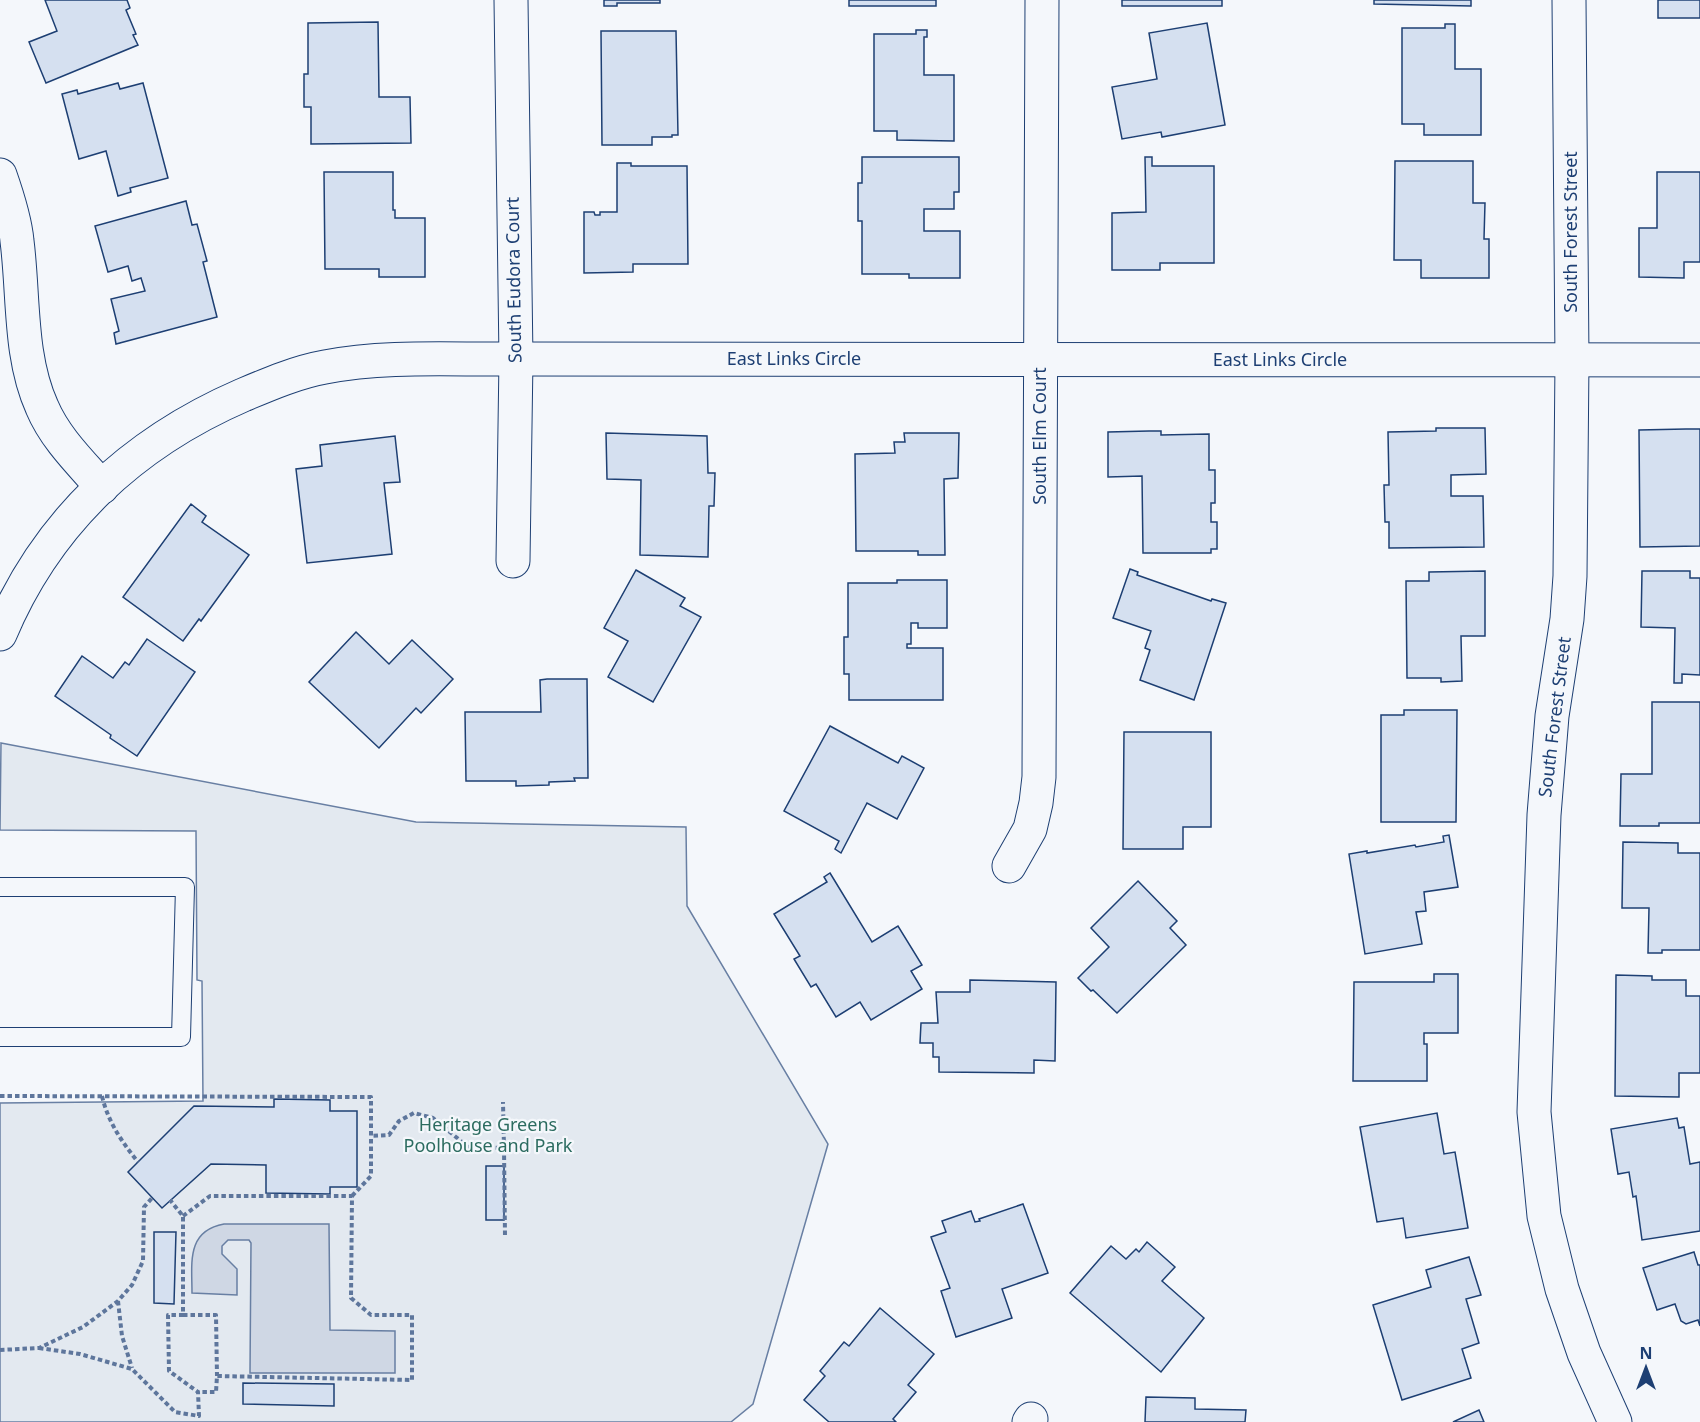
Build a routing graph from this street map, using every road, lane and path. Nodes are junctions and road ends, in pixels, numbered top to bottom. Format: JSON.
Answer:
{"nodes":[{"id":1,"x":511,"y":0,"type":"edge"},
{"id":2,"x":1042,"y":0,"type":"edge"},
{"id":3,"x":1569,"y":0,"type":"edge"},
{"id":4,"x":0,"y":175,"type":"edge"},
{"id":5,"x":516,"y":359,"type":"junction"},
{"id":6,"x":1040,"y":359,"type":"junction"},
{"id":7,"x":1572,"y":360,"type":"junction"},
{"id":8,"x":1700,"y":360,"type":"edge"},
{"id":9,"x":102,"y":487,"type":"junction"},
{"id":10,"x":513,"y":561,"type":"dead end"},
{"id":11,"x":0,"y":634,"type":"edge"},
{"id":12,"x":1010,"y":866,"type":"dead end"},
{"id":13,"x":0,"y":887,"type":"edge"},
{"id":14,"x":0,"y":1037,"type":"edge"},
{"id":15,"x":0,"y":1096,"type":"edge"},
{"id":16,"x":102,"y":1096,"type":"junction"},
{"id":17,"x":503,"y":1102,"type":"dead end"},
{"id":18,"x":371,"y":1137,"type":"junction"},
{"id":19,"x":504,"y":1148,"type":"junction"},
{"id":20,"x":138,"y":1162,"type":"dead end"},
{"id":21,"x":352,"y":1196,"type":"junction"},
{"id":22,"x":152,"y":1198,"type":"dead end"},
{"id":23,"x":170,"y":1200,"type":"dead end"},
{"id":24,"x":183,"y":1216,"type":"junction"},
{"id":25,"x":505,"y":1236,"type":"dead end"},
{"id":26,"x":118,"y":1301,"type":"junction"},
{"id":27,"x":183,"y":1315,"type":"junction"},
{"id":28,"x":39,"y":1348,"type":"junction"},
{"id":29,"x":0,"y":1350,"type":"edge"},
{"id":30,"x":132,"y":1368,"type":"junction"},
{"id":31,"x":217,"y":1377,"type":"junction"},
{"id":32,"x":198,"y":1392,"type":"junction"},
{"id":33,"x":1614,"y":1422,"type":"edge"}],
"edges":[{"from":1,"to":5,"type":"street","name":"South Eudora Court"},
{"from":2,"to":6,"type":"street","name":"South Elm Court"},
{"from":3,"to":7,"type":"street","name":"South Forest Street"},
{"from":4,"to":9,"type":"street"},
{"from":5,"to":6,"type":"street","name":"East Links Circle"},
{"from":5,"to":9,"type":"street","name":"East Links Circle"},
{"from":5,"to":10,"type":"street","name":"South Eudora Court"},
{"from":6,"to":7,"type":"street","name":"East Links Circle"},
{"from":6,"to":12,"type":"street","name":"South Elm Court"},
{"from":7,"to":8,"type":"street","name":"East Links Circle"},
{"from":7,"to":33,"type":"street","name":"South Forest Street"},
{"from":9,"to":11,"type":"street","name":"East Links Circle"},
{"from":13,"to":14,"type":"lane"},
{"from":15,"to":16,"type":"path"},
{"from":16,"to":18,"type":"path"},
{"from":16,"to":20,"type":"path"},
{"from":17,"to":19,"type":"path"},
{"from":18,"to":19,"type":"path"},
{"from":18,"to":21,"type":"path"},
{"from":19,"to":25,"type":"path"},
{"from":21,"to":24,"type":"path"},
{"from":21,"to":31,"type":"path"},
{"from":22,"to":26,"type":"path"},
{"from":23,"to":24,"type":"path"},
{"from":24,"to":27,"type":"path"},
{"from":26,"to":28,"type":"path"},
{"from":26,"to":30,"type":"path"},
{"from":27,"to":31,"type":"path"},
{"from":27,"to":32,"type":"path"},
{"from":28,"to":29,"type":"path"},
{"from":28,"to":30,"type":"path"},
{"from":30,"to":32,"type":"path"},
{"from":31,"to":32,"type":"path"}]}
